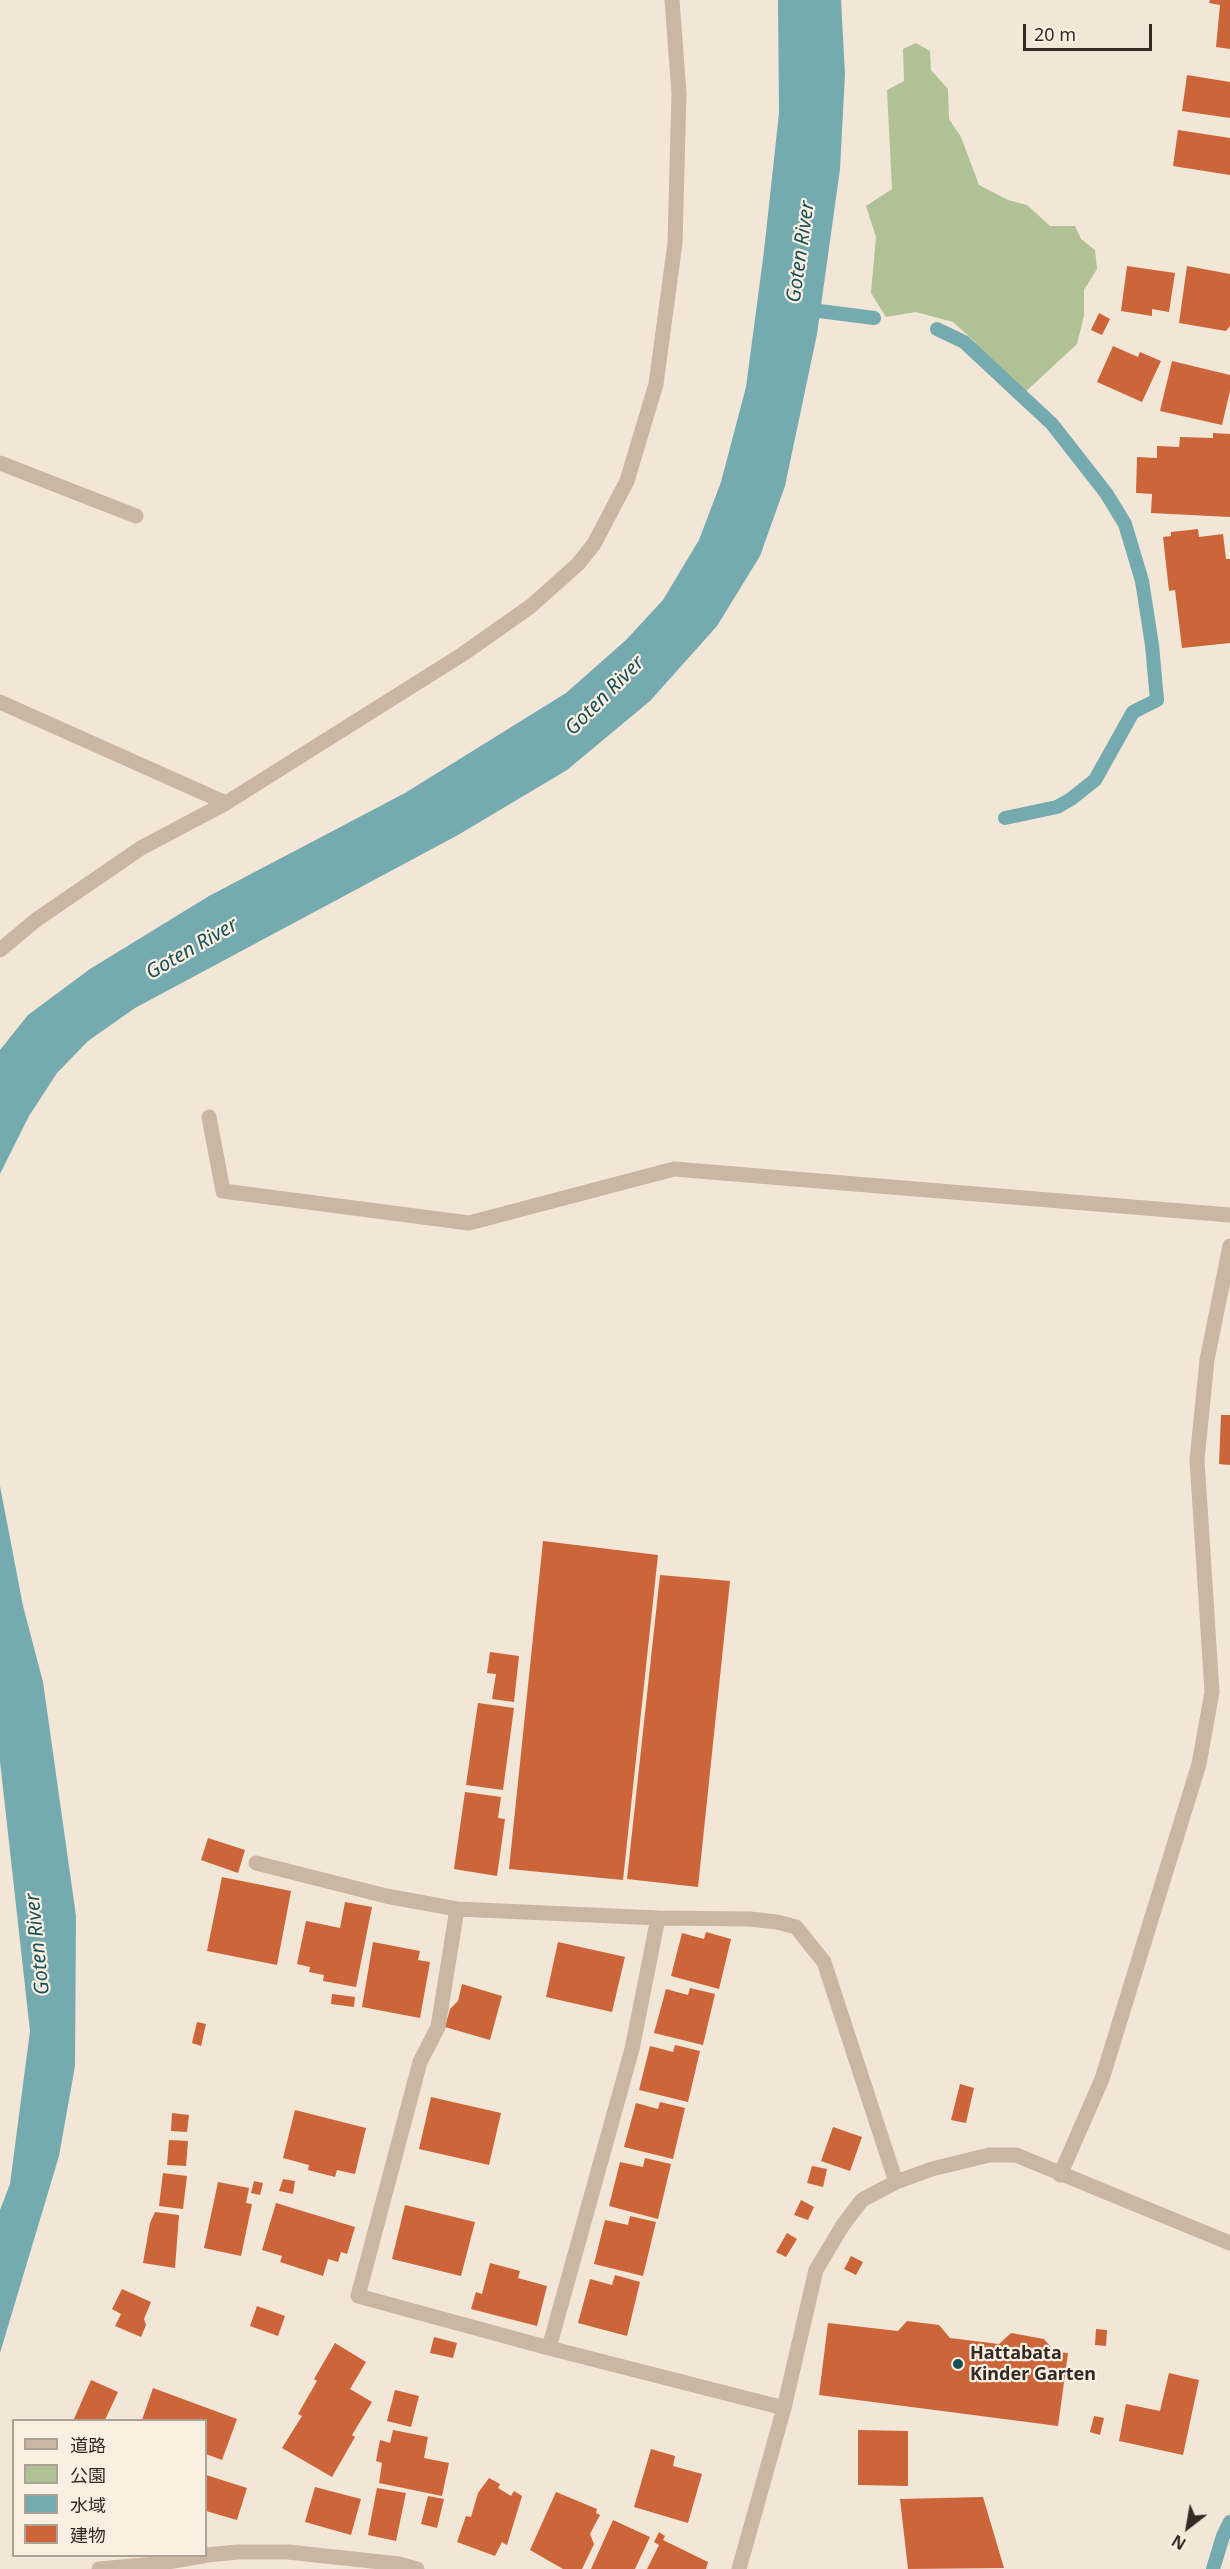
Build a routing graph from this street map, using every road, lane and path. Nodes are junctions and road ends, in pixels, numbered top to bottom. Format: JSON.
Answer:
{"nodes":[{"id":1,"x":672,"y":0,"type":"edge"},
{"id":2,"x":0,"y":463,"type":"edge"},
{"id":3,"x":136,"y":516,"type":"dead end"},
{"id":4,"x":0,"y":702,"type":"edge"},
{"id":5,"x":226,"y":803,"type":"junction"},
{"id":6,"x":0,"y":950,"type":"edge"},
{"id":7,"x":209,"y":1117,"type":"dead end"},
{"id":8,"x":1230,"y":1215,"type":"edge"},
{"id":9,"x":1230,"y":1246,"type":"edge"},
{"id":10,"x":1224,"y":1301,"type":"edge"},
{"id":11,"x":256,"y":1863,"type":"dead end"},
{"id":12,"x":457,"y":1909,"type":"junction"},
{"id":13,"x":658,"y":1918,"type":"junction"},
{"id":14,"x":1060,"y":2175,"type":"junction"},
{"id":15,"x":896,"y":2182,"type":"junction"},
{"id":16,"x":1230,"y":2243,"type":"edge"},
{"id":17,"x":549,"y":2348,"type":"junction"},
{"id":18,"x":783,"y":2408,"type":"junction"},
{"id":19,"x":207,"y":2555,"type":"edge"},
{"id":20,"x":193,"y":2557,"type":"edge"},
{"id":21,"x":99,"y":2569,"type":"edge"},
{"id":22,"x":417,"y":2569,"type":"edge"},
{"id":23,"x":739,"y":2569,"type":"edge"}],
"edges":[{"from":1,"to":5,"type":"street"},
{"from":2,"to":3,"type":"street"},
{"from":4,"to":5,"type":"street"},
{"from":5,"to":6,"type":"street"},
{"from":7,"to":8,"type":"street"},
{"from":9,"to":10,"type":"street"},
{"from":10,"to":14,"type":"street"},
{"from":11,"to":12,"type":"street"},
{"from":12,"to":13,"type":"street"},
{"from":12,"to":17,"type":"street"},
{"from":13,"to":15,"type":"street"},
{"from":13,"to":17,"type":"street"},
{"from":14,"to":15,"type":"street"},
{"from":14,"to":16,"type":"street"},
{"from":15,"to":18,"type":"street"},
{"from":17,"to":18,"type":"street"},
{"from":18,"to":23,"type":"street"},
{"from":19,"to":22,"type":"street"},
{"from":20,"to":21,"type":"street"}]}
